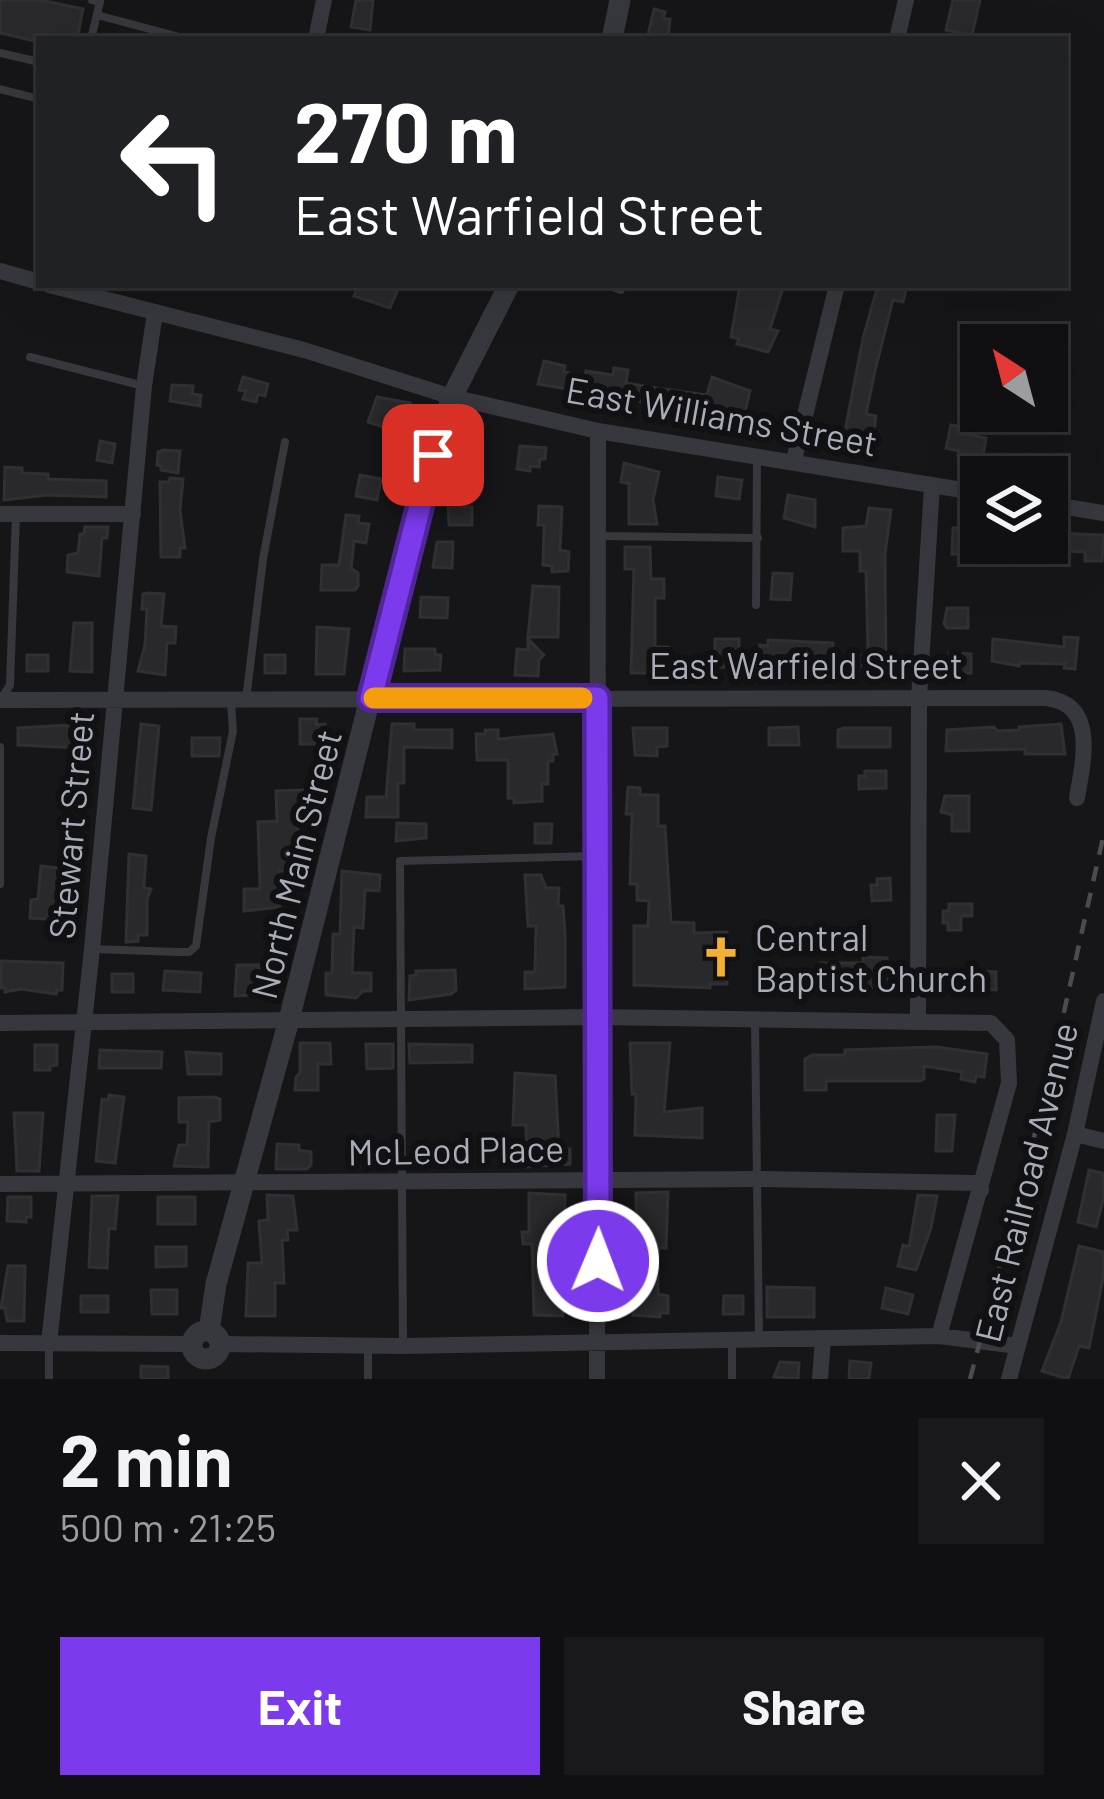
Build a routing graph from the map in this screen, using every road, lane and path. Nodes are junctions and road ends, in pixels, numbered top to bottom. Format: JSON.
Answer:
{"nodes":[{"id":1,"x":92,"y":0,"type":"edge"},
{"id":2,"x":324,"y":0,"type":"edge"},
{"id":3,"x":620,"y":0,"type":"edge"},
{"id":4,"x":906,"y":0,"type":"edge"},
{"id":5,"x":97,"y":15,"type":"junction"},
{"id":6,"x":92,"y":36,"type":"edge"},
{"id":7,"x":176,"y":36,"type":"edge"},
{"id":8,"x":317,"y":36,"type":"edge"},
{"id":9,"x":613,"y":36,"type":"edge"},
{"id":10,"x":898,"y":36,"type":"edge"},
{"id":11,"x":0,"y":53,"type":"edge"},
{"id":12,"x":36,"y":61,"type":"edge"},
{"id":13,"x":0,"y":89,"type":"edge"},
{"id":14,"x":36,"y":98,"type":"edge"},
{"id":15,"x":0,"y":271,"type":"edge"},
{"id":16,"x":36,"y":281,"type":"edge"},
{"id":17,"x":506,"y":288,"type":"edge"},
{"id":18,"x":615,"y":288,"type":"edge"},
{"id":19,"x":836,"y":288,"type":"edge"},
{"id":20,"x":76,"y":289,"type":"edge"},
{"id":21,"x":621,"y":290,"type":"dead end"},
{"id":22,"x":155,"y":313,"type":"junction"},
{"id":23,"x":30,"y":357,"type":"dead end"},
{"id":24,"x":144,"y":386,"type":"junction"},
{"id":25,"x":452,"y":397,"type":"junction"},
{"id":26,"x":598,"y":430,"type":"junction"},
{"id":27,"x":286,"y":442,"type":"dead end"},
{"id":28,"x":757,"y":459,"type":"junction"},
{"id":29,"x":794,"y":460,"type":"junction"},
{"id":30,"x":932,"y":486,"type":"junction"},
{"id":31,"x":960,"y":491,"type":"edge"},
{"id":32,"x":1068,"y":507,"type":"edge"},
{"id":33,"x":1104,"y":513,"type":"edge"},
{"id":34,"x":8,"y":514,"type":"edge"},
{"id":35,"x":134,"y":514,"type":"junction"},
{"id":36,"x":598,"y":536,"type":"junction"},
{"id":37,"x":758,"y":538,"type":"junction"},
{"id":38,"x":756,"y":605,"type":"dead end"},
{"id":39,"x":115,"y":698,"type":"junction"},
{"id":40,"x":371,"y":698,"type":"junction"},
{"id":41,"x":597,"y":698,"type":"junction"},
{"id":42,"x":919,"y":698,"type":"junction"},
{"id":43,"x":0,"y":700,"type":"edge"},
{"id":44,"x":239,"y":700,"type":"junction"},
{"id":45,"x":0,"y":747,"type":"edge"},
{"id":46,"x":1077,"y":798,"type":"dead end"},
{"id":47,"x":598,"y":856,"type":"junction"},
{"id":48,"x":0,"y":884,"type":"edge"},
{"id":49,"x":92,"y":949,"type":"junction"},
{"id":50,"x":1104,"y":1001,"type":"edge"},
{"id":51,"x":599,"y":1017,"type":"junction"},
{"id":52,"x":289,"y":1020,"type":"junction"},
{"id":53,"x":400,"y":1020,"type":"junction"},
{"id":54,"x":918,"y":1020,"type":"junction"},
{"id":55,"x":755,"y":1021,"type":"junction"},
{"id":56,"x":83,"y":1022,"type":"junction"},
{"id":57,"x":0,"y":1023,"type":"edge"},
{"id":58,"x":1075,"y":1134,"type":"junction"},
{"id":59,"x":1104,"y":1141,"type":"edge"},
{"id":60,"x":759,"y":1179,"type":"junction"},
{"id":61,"x":598,"y":1180,"type":"junction"},
{"id":62,"x":401,"y":1182,"type":"junction"},
{"id":63,"x":0,"y":1184,"type":"edge"},
{"id":64,"x":246,"y":1184,"type":"junction"},
{"id":65,"x":65,"y":1185,"type":"junction"},
{"id":66,"x":981,"y":1190,"type":"junction"},
{"id":67,"x":939,"y":1336,"type":"junction"},
{"id":68,"x":759,"y":1338,"type":"junction"},
{"id":69,"x":824,"y":1338,"type":"junction"},
{"id":70,"x":732,"y":1339,"type":"junction"},
{"id":71,"x":49,"y":1342,"type":"junction"},
{"id":72,"x":597,"y":1342,"type":"junction"},
{"id":73,"x":0,"y":1343,"type":"edge"},
{"id":74,"x":368,"y":1346,"type":"junction"},
{"id":75,"x":403,"y":1346,"type":"junction"},
{"id":76,"x":1018,"y":1346,"type":"junction"},
{"id":77,"x":207,"y":1351,"type":"edge"},
{"id":78,"x":49,"y":1379,"type":"edge"},
{"id":79,"x":368,"y":1379,"type":"edge"},
{"id":80,"x":597,"y":1379,"type":"edge"},
{"id":81,"x":732,"y":1379,"type":"edge"},
{"id":82,"x":820,"y":1379,"type":"edge"},
{"id":83,"x":1009,"y":1379,"type":"edge"}],
"edges":[{"from":1,"to":5,"type":"lane"},
{"from":2,"to":8,"type":"street"},
{"from":3,"to":9,"type":"street"},
{"from":4,"to":10,"type":"street"},
{"from":5,"to":6,"type":"lane"},
{"from":5,"to":7,"type":"lane"},
{"from":11,"to":12,"type":"lane"},
{"from":13,"to":14,"type":"lane"},
{"from":15,"to":16,"type":"street"},
{"from":17,"to":25,"type":"street","name":"North Main Street"},
{"from":18,"to":21,"type":"lane"},
{"from":19,"to":29,"type":"street"},
{"from":20,"to":22,"type":"street","name":"East Williams Street"},
{"from":22,"to":24,"type":"street","name":"Stewart Street"},
{"from":22,"to":25,"type":"street","name":"East Williams Street"},
{"from":23,"to":24,"type":"lane"},
{"from":24,"to":35,"type":"street","name":"Stewart Street"},
{"from":25,"to":26,"type":"street","name":"East Williams Street"},
{"from":25,"to":40,"type":"street","name":"North Main Street"},
{"from":26,"to":28,"type":"street","name":"East Williams Street"},
{"from":26,"to":36,"type":"street"},
{"from":27,"to":44,"type":"lane"},
{"from":28,"to":29,"type":"street","name":"East Williams Street"},
{"from":28,"to":37,"type":"lane"},
{"from":29,"to":30,"type":"street","name":"East Williams Street"},
{"from":30,"to":31,"type":"street","name":"East Williams Street"},
{"from":30,"to":42,"type":"street"},
{"from":32,"to":33,"type":"street"},
{"from":34,"to":35,"type":"street"},
{"from":34,"to":43,"type":"lane"},
{"from":35,"to":39,"type":"street","name":"Stewart Street"},
{"from":36,"to":37,"type":"lane"},
{"from":36,"to":41,"type":"street"},
{"from":37,"to":38,"type":"lane"},
{"from":39,"to":43,"type":"street","name":"East Warfield Street"},
{"from":39,"to":44,"type":"street","name":"East Warfield Street"},
{"from":39,"to":49,"type":"street","name":"Stewart Street"},
{"from":40,"to":41,"type":"street","name":"East Warfield Street"},
{"from":40,"to":44,"type":"street","name":"East Warfield Street"},
{"from":40,"to":52,"type":"street","name":"North Main Street"},
{"from":41,"to":42,"type":"street","name":"East Warfield Street"},
{"from":41,"to":47,"type":"street"},
{"from":42,"to":46,"type":"street","name":"East Warfield Street"},
{"from":42,"to":54,"type":"street"},
{"from":44,"to":49,"type":"lane"},
{"from":45,"to":48,"type":"lane"},
{"from":47,"to":51,"type":"street"},
{"from":47,"to":53,"type":"lane"},
{"from":49,"to":56,"type":"street","name":"Stewart Street"},
{"from":50,"to":58,"type":"street","name":"East Railroad Avenue"},
{"from":51,"to":53,"type":"street"},
{"from":51,"to":55,"type":"street"},
{"from":51,"to":61,"type":"street"},
{"from":52,"to":53,"type":"street"},
{"from":52,"to":56,"type":"street"},
{"from":52,"to":64,"type":"street","name":"North Main Street"},
{"from":53,"to":62,"type":"lane"},
{"from":54,"to":55,"type":"street"},
{"from":54,"to":66,"type":"street"},
{"from":55,"to":60,"type":"lane"},
{"from":56,"to":57,"type":"street"},
{"from":56,"to":65,"type":"street","name":"Stewart Street"},
{"from":58,"to":59,"type":"street"},
{"from":58,"to":76,"type":"street","name":"East Railroad Avenue"},
{"from":60,"to":61,"type":"street","name":"McLeod Place"},
{"from":60,"to":66,"type":"street","name":"McLeod Place"},
{"from":60,"to":68,"type":"lane"},
{"from":61,"to":62,"type":"street","name":"McLeod Place"},
{"from":61,"to":72,"type":"street"},
{"from":62,"to":64,"type":"street","name":"McLeod Place"},
{"from":62,"to":75,"type":"lane"},
{"from":63,"to":65,"type":"street","name":"McLeod Place"},
{"from":64,"to":65,"type":"street","name":"McLeod Place"},
{"from":64,"to":77,"type":"street","name":"North Main Street"},
{"from":65,"to":71,"type":"street","name":"Stewart Street"},
{"from":66,"to":67,"type":"street"},
{"from":67,"to":69,"type":"street"},
{"from":67,"to":76,"type":"street"},
{"from":68,"to":69,"type":"street"},
{"from":68,"to":70,"type":"street"},
{"from":69,"to":82,"type":"street"},
{"from":70,"to":72,"type":"street"},
{"from":70,"to":81,"type":"lane"},
{"from":71,"to":73,"type":"street"},
{"from":71,"to":77,"type":"street"},
{"from":71,"to":78,"type":"lane"},
{"from":72,"to":75,"type":"street"},
{"from":72,"to":80,"type":"street"},
{"from":74,"to":75,"type":"street"},
{"from":74,"to":77,"type":"street"},
{"from":74,"to":79,"type":"lane"},
{"from":76,"to":83,"type":"street","name":"East Railroad Avenue"}]}
